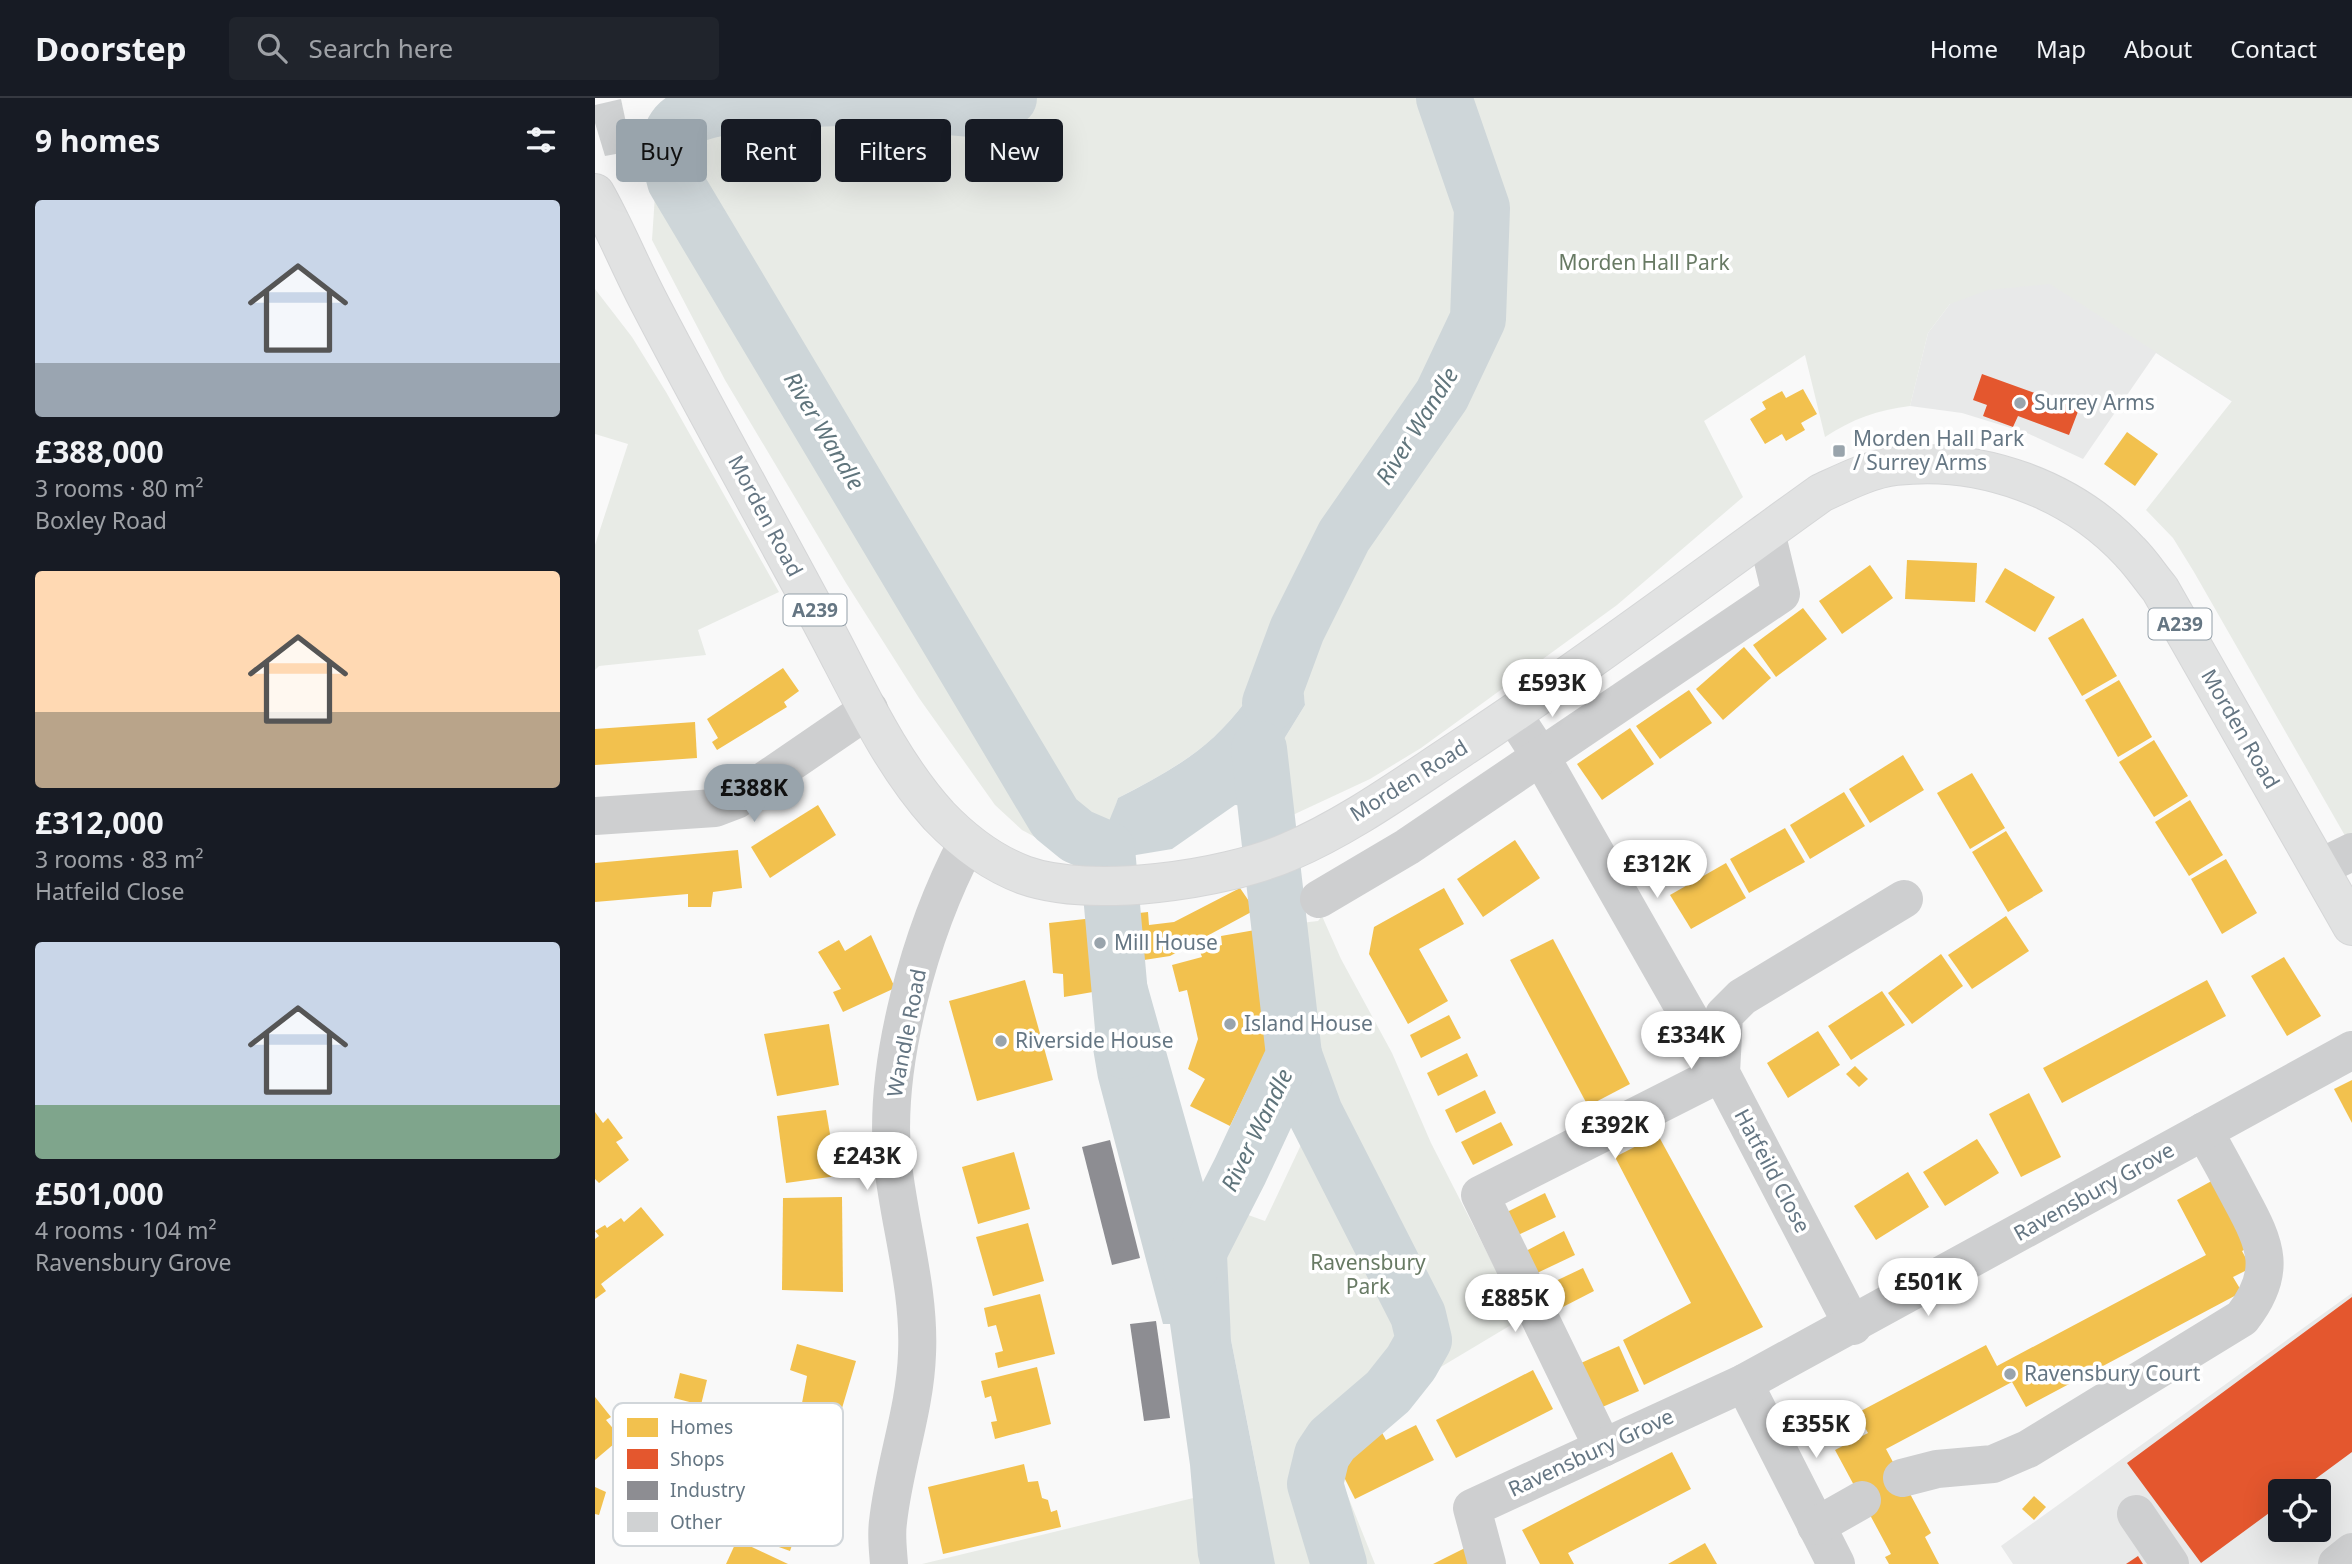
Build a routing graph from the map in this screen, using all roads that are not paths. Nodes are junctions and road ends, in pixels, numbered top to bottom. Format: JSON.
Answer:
{"nodes":[{"id":1,"x":595,"y":193,"type":"edge"},
{"id":2,"x":595,"y":254,"type":"edge"},
{"id":3,"x":647,"y":299,"type":"junction"},
{"id":4,"x":1766,"y":532,"type":"junction"},
{"id":5,"x":869,"y":709,"type":"junction"},
{"id":6,"x":1513,"y":715,"type":"junction"},
{"id":7,"x":1541,"y":757,"type":"junction"},
{"id":8,"x":595,"y":817,"type":"edge"},
{"id":9,"x":967,"y":843,"type":"junction"},
{"id":10,"x":2336,"y":860,"type":"edge"},
{"id":11,"x":1319,"y":899,"type":"dead end"},
{"id":12,"x":1904,"y":899,"type":"dead end"},
{"id":13,"x":2352,"y":926,"type":"edge"},
{"id":14,"x":2352,"y":1050,"type":"edge"},
{"id":15,"x":1721,"y":1073,"type":"junction"},
{"id":16,"x":2204,"y":1131,"type":"junction"},
{"id":17,"x":1853,"y":1326,"type":"junction"},
{"id":18,"x":1744,"y":1383,"type":"junction"},
{"id":19,"x":1603,"y":1448,"type":"junction"},
{"id":20,"x":1902,"y":1478,"type":"dead end"},
{"id":21,"x":1862,"y":1500,"type":"dead end"},
{"id":22,"x":2136,"y":1514,"type":"dead end"},
{"id":23,"x":1816,"y":1526,"type":"junction"},
{"id":24,"x":2352,"y":1552,"type":"edge"},
{"id":25,"x":888,"y":1564,"type":"edge"},
{"id":26,"x":1487,"y":1564,"type":"edge"},
{"id":27,"x":1836,"y":1564,"type":"edge"},
{"id":28,"x":2170,"y":1564,"type":"edge"},
{"id":29,"x":2337,"y":1564,"type":"edge"}],
"edges":[{"from":1,"to":3,"type":"main road","name":"Morden Road","number":"A239"},
{"from":2,"to":3,"type":"main road","name":"Morden Road","number":"A239"},
{"from":3,"to":5,"type":"main road","name":"Morden Road","number":"A239"},
{"from":4,"to":6,"type":"main road","name":"Morden Road","number":"A239"},
{"from":4,"to":7,"type":"street"},
{"from":4,"to":10,"type":"main road","name":"Morden Road","number":"A239"},
{"from":5,"to":8,"type":"street"},
{"from":5,"to":9,"type":"main road","name":"Morden Road","number":"A239"},
{"from":6,"to":7,"type":"street","name":"Hatfeild Close"},
{"from":6,"to":9,"type":"main road","name":"Morden Road","number":"A239"},
{"from":7,"to":11,"type":"street"},
{"from":7,"to":15,"type":"street","name":"Hatfeild Close"},
{"from":9,"to":25,"type":"street","name":"Wandle Road"},
{"from":10,"to":13,"type":"main road","name":"Morden Road","number":"A239"},
{"from":12,"to":15,"type":"street"},
{"from":14,"to":16,"type":"street","name":"Ravensbury Grove"},
{"from":15,"to":17,"type":"street","name":"Hatfeild Close"},
{"from":15,"to":19,"type":"street"},
{"from":16,"to":17,"type":"street","name":"Ravensbury Grove"},
{"from":16,"to":20,"type":"street"},
{"from":17,"to":18,"type":"street","name":"Ravensbury Grove"},
{"from":18,"to":19,"type":"street","name":"Ravensbury Grove"},
{"from":18,"to":23,"type":"street"},
{"from":19,"to":26,"type":"street","name":"Ravensbury Grove"},
{"from":21,"to":23,"type":"street"},
{"from":22,"to":28,"type":"street"},
{"from":23,"to":27,"type":"street"},
{"from":24,"to":29,"type":"street"}]}
